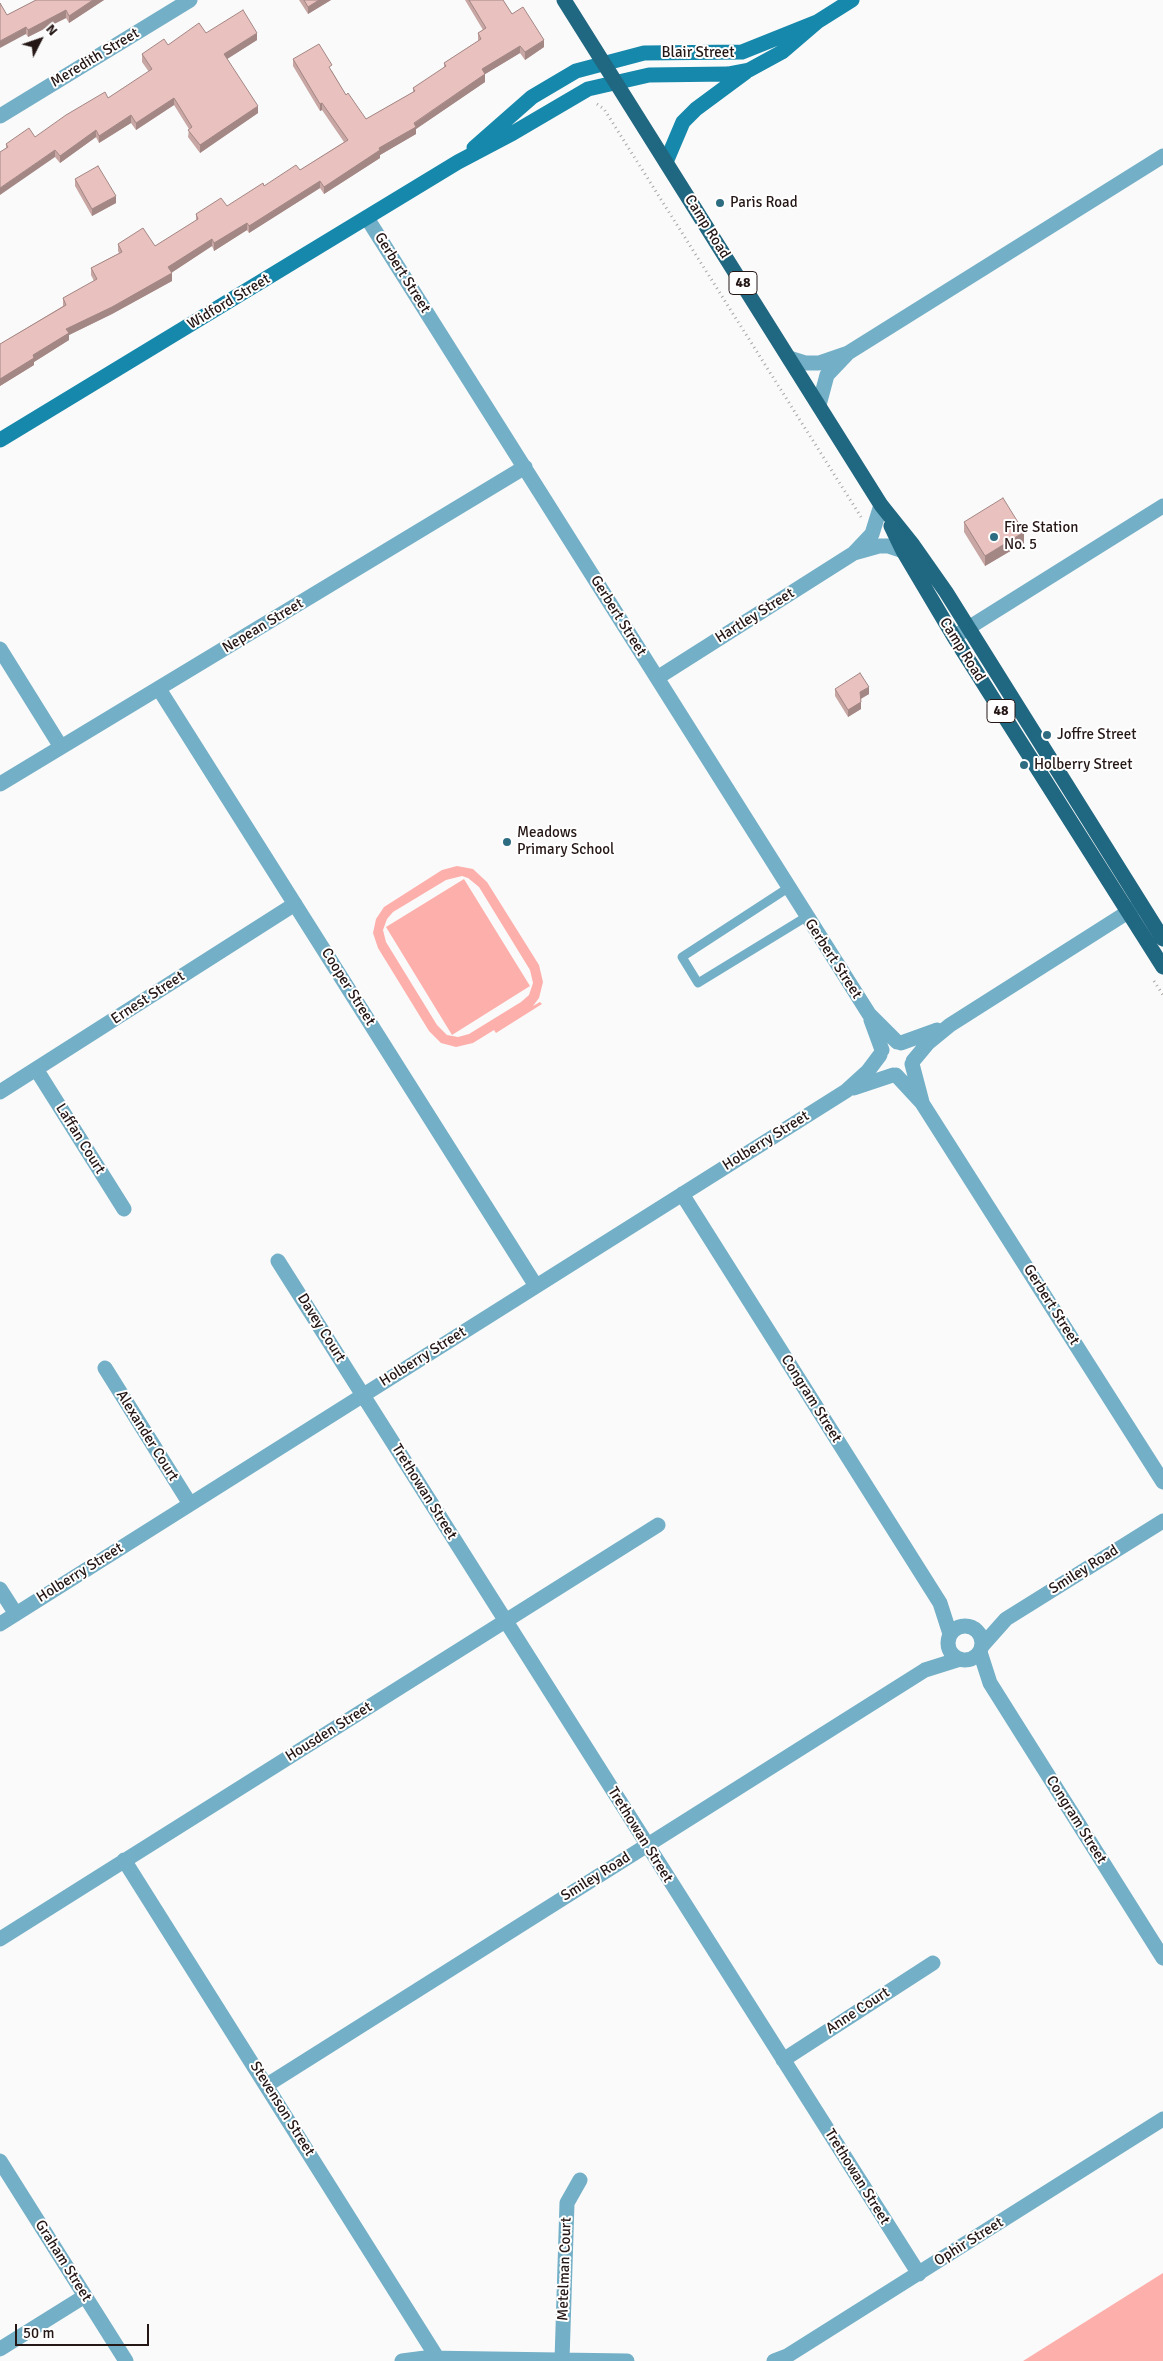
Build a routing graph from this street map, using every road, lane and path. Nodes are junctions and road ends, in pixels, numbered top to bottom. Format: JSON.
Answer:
{"nodes":[{"id":1,"x":190,"y":0,"type":"edge"},
{"id":2,"x":564,"y":0,"type":"edge"},
{"id":3,"x":852,"y":0,"type":"edge"},
{"id":4,"x":817,"y":22,"type":"junction"},
{"id":5,"x":604,"y":63,"type":"junction"},
{"id":6,"x":749,"y":70,"type":"junction"},
{"id":7,"x":616,"y":81,"type":"junction"},
{"id":8,"x":0,"y":116,"type":"edge"},
{"id":9,"x":1163,"y":156,"type":"edge"},
{"id":10,"x":458,"y":162,"type":"junction"},
{"id":11,"x":666,"y":162,"type":"junction"},
{"id":12,"x":367,"y":218,"type":"junction"},
{"id":13,"x":848,"y":353,"type":"junction"},
{"id":14,"x":789,"y":358,"type":"junction"},
{"id":15,"x":819,"y":405,"type":"junction"},
{"id":16,"x":0,"y":440,"type":"edge"},
{"id":17,"x":525,"y":467,"type":"junction"},
{"id":18,"x":881,"y":505,"type":"junction"},
{"id":19,"x":1163,"y":506,"type":"edge"},
{"id":20,"x":903,"y":551,"type":"junction"},
{"id":21,"x":854,"y":553,"type":"junction"},
{"id":22,"x":968,"y":628,"type":"junction"},
{"id":23,"x":954,"y":637,"type":"junction"},
{"id":24,"x":0,"y":649,"type":"edge"},
{"id":25,"x":657,"y":678,"type":"junction"},
{"id":26,"x":160,"y":689,"type":"junction"},
{"id":27,"x":61,"y":747,"type":"junction"},
{"id":28,"x":0,"y":784,"type":"edge"},
{"id":29,"x":788,"y":888,"type":"junction"},
{"id":30,"x":295,"y":904,"type":"junction"},
{"id":31,"x":1141,"y":904,"type":"junction"},
{"id":32,"x":1128,"y":913,"type":"junction"},
{"id":33,"x":806,"y":917,"type":"junction"},
{"id":34,"x":1163,"y":939,"type":"edge"},
{"id":35,"x":1163,"y":967,"type":"edge"},
{"id":36,"x":869,"y":1014,"type":"junction"},
{"id":37,"x":950,"y":1025,"type":"junction"},
{"id":38,"x":899,"y":1042,"type":"junction"},
{"id":39,"x":881,"y":1052,"type":"junction"},
{"id":40,"x":912,"y":1063,"type":"junction"},
{"id":41,"x":36,"y":1069,"type":"junction"},
{"id":42,"x":894,"y":1075,"type":"junction"},
{"id":43,"x":846,"y":1091,"type":"junction"},
{"id":44,"x":0,"y":1092,"type":"edge"},
{"id":45,"x":922,"y":1103,"type":"junction"},
{"id":46,"x":682,"y":1194,"type":"junction"},
{"id":47,"x":124,"y":1209,"type":"dead end"},
{"id":48,"x":278,"y":1261,"type":"dead end"},
{"id":49,"x":536,"y":1286,"type":"junction"},
{"id":50,"x":105,"y":1368,"type":"dead end"},
{"id":51,"x":363,"y":1395,"type":"junction"},
{"id":52,"x":1163,"y":1482,"type":"edge"},
{"id":53,"x":190,"y":1504,"type":"junction"},
{"id":54,"x":1163,"y":1521,"type":"edge"},
{"id":55,"x":658,"y":1525,"type":"dead end"},
{"id":56,"x":0,"y":1589,"type":"edge"},
{"id":57,"x":940,"y":1603,"type":"junction"},
{"id":58,"x":16,"y":1614,"type":"junction"},
{"id":59,"x":1006,"y":1619,"type":"junction"},
{"id":60,"x":505,"y":1621,"type":"junction"},
{"id":61,"x":0,"y":1624,"type":"edge"},
{"id":62,"x":967,"y":1626,"type":"junction"},
{"id":63,"x":949,"y":1637,"type":"junction"},
{"id":64,"x":981,"y":1649,"type":"junction"},
{"id":65,"x":962,"y":1659,"type":"junction"},
{"id":66,"x":926,"y":1670,"type":"junction"},
{"id":67,"x":990,"y":1682,"type":"junction"},
{"id":68,"x":647,"y":1845,"type":"junction"},
{"id":69,"x":124,"y":1860,"type":"junction"},
{"id":70,"x":0,"y":1939,"type":"edge"},
{"id":71,"x":1163,"y":1956,"type":"edge"},
{"id":72,"x":933,"y":1963,"type":"dead end"},
{"id":73,"x":783,"y":2060,"type":"junction"},
{"id":74,"x":267,"y":2085,"type":"junction"},
{"id":75,"x":1163,"y":2119,"type":"edge"},
{"id":76,"x":0,"y":2161,"type":"edge"},
{"id":77,"x":580,"y":2180,"type":"dead end"},
{"id":78,"x":919,"y":2274,"type":"junction"},
{"id":79,"x":85,"y":2296,"type":"junction"},
{"id":80,"x":0,"y":2349,"type":"edge"},
{"id":81,"x":438,"y":2359,"type":"junction"},
{"id":82,"x":562,"y":2360,"type":"edge"},
{"id":83,"x":126,"y":2361,"type":"edge"},
{"id":84,"x":402,"y":2361,"type":"edge"},
{"id":85,"x":627,"y":2361,"type":"edge"},
{"id":86,"x":774,"y":2361,"type":"edge"}],
"edges":[{"from":1,"to":8,"type":"street","name":"Meredith Street"},
{"from":2,"to":5,"type":"main road","name":"Camp Road","number":"48"},
{"from":3,"to":4,"type":"street","name":"Blair Street"},
{"from":4,"to":5,"type":"street","name":"Blair Street"},
{"from":4,"to":6,"type":"street","name":"Blair Street"},
{"from":5,"to":7,"type":"main road","name":"Camp Road","number":"48"},
{"from":5,"to":10,"type":"street","name":"Widford Street"},
{"from":6,"to":7,"type":"street","name":"Blair Street"},
{"from":6,"to":11,"type":"street","name":"Blair Street"},
{"from":7,"to":10,"type":"street","name":"Widford Street"},
{"from":7,"to":11,"type":"main road","name":"Camp Road","number":"48"},
{"from":9,"to":13,"type":"street"},
{"from":10,"to":12,"type":"street","name":"Widford Street"},
{"from":11,"to":14,"type":"main road","name":"Camp Road","number":"48"},
{"from":12,"to":16,"type":"street","name":"Widford Street"},
{"from":12,"to":17,"type":"street","name":"Gerbert Street"},
{"from":13,"to":14,"type":"street"},
{"from":13,"to":15,"type":"street"},
{"from":14,"to":15,"type":"main road","name":"Camp Road","number":"48"},
{"from":15,"to":18,"type":"main road","name":"Camp Road","number":"48"},
{"from":17,"to":25,"type":"street","name":"Gerbert Street"},
{"from":17,"to":26,"type":"street","name":"Nepean Street"},
{"from":18,"to":20,"type":"main road","name":"Camp Road","number":"48"},
{"from":18,"to":21,"type":"street","name":"Hartley Street"},
{"from":18,"to":22,"type":"main road","name":"Camp Road","number":"48"},
{"from":19,"to":22,"type":"street"},
{"from":20,"to":21,"type":"street","name":"Hartley Street"},
{"from":20,"to":23,"type":"main road","name":"Camp Road","number":"48"},
{"from":21,"to":25,"type":"street","name":"Hartley Street"},
{"from":22,"to":23,"type":"street"},
{"from":22,"to":31,"type":"main road","name":"Camp Road","number":"48"},
{"from":23,"to":32,"type":"main road","name":"Camp Road","number":"48"},
{"from":24,"to":27,"type":"street"},
{"from":25,"to":29,"type":"street","name":"Gerbert Street"},
{"from":26,"to":27,"type":"street","name":"Nepean Street"},
{"from":26,"to":30,"type":"street","name":"Cooper Street"},
{"from":27,"to":28,"type":"street","name":"Nepean Street"},
{"from":29,"to":33,"type":"street","name":"Gerbert Street"},
{"from":29,"to":33,"type":"lane"},
{"from":30,"to":41,"type":"street","name":"Ernest Street"},
{"from":30,"to":49,"type":"street","name":"Cooper Street"},
{"from":31,"to":32,"type":"street"},
{"from":31,"to":34,"type":"main road","name":"Camp Road","number":"48"},
{"from":32,"to":35,"type":"main road","name":"Camp Road","number":"48"},
{"from":32,"to":37,"type":"street"},
{"from":33,"to":36,"type":"street","name":"Gerbert Street"},
{"from":36,"to":38,"type":"street","name":"Gerbert Street"},
{"from":36,"to":39,"type":"street","name":"Gerbert Street"},
{"from":37,"to":38,"type":"street"},
{"from":37,"to":40,"type":"street"},
{"from":38,"to":39,"type":"street"},
{"from":38,"to":40,"type":"street"},
{"from":39,"to":42,"type":"street"},
{"from":39,"to":43,"type":"street","name":"Holberry Street"},
{"from":40,"to":42,"type":"street"},
{"from":40,"to":45,"type":"street","name":"Gerbert Street"},
{"from":41,"to":44,"type":"street","name":"Ernest Street"},
{"from":41,"to":47,"type":"street","name":"Laffan Court"},
{"from":42,"to":43,"type":"street","name":"Holberry Street"},
{"from":42,"to":45,"type":"street","name":"Gerbert Street"},
{"from":43,"to":46,"type":"street","name":"Holberry Street"},
{"from":45,"to":52,"type":"street","name":"Gerbert Street"},
{"from":46,"to":49,"type":"street","name":"Holberry Street"},
{"from":46,"to":57,"type":"street","name":"Congram Street"},
{"from":48,"to":51,"type":"street","name":"Davey Court"},
{"from":49,"to":51,"type":"street","name":"Holberry Street"},
{"from":50,"to":53,"type":"street","name":"Alexander Court"},
{"from":51,"to":53,"type":"street","name":"Holberry Street"},
{"from":51,"to":60,"type":"street","name":"Trethowan Street"},
{"from":53,"to":58,"type":"street","name":"Holberry Street"},
{"from":54,"to":59,"type":"street","name":"Smiley Road"},
{"from":55,"to":60,"type":"street","name":"Housden Street"},
{"from":56,"to":58,"type":"street"},
{"from":57,"to":62,"type":"street","name":"Congram Street"},
{"from":57,"to":63,"type":"street","name":"Congram Street"},
{"from":58,"to":61,"type":"street","name":"Holberry Street"},
{"from":59,"to":62,"type":"street","name":"Smiley Road"},
{"from":59,"to":64,"type":"street","name":"Smiley Road"},
{"from":60,"to":68,"type":"street","name":"Trethowan Street"},
{"from":60,"to":69,"type":"street","name":"Housden Street"},
{"from":62,"to":63,"type":"street"},
{"from":62,"to":64,"type":"street"},
{"from":63,"to":65,"type":"street"},
{"from":63,"to":66,"type":"street","name":"Smiley Road"},
{"from":64,"to":65,"type":"street"},
{"from":64,"to":67,"type":"street","name":"Congram Street"},
{"from":65,"to":66,"type":"street","name":"Smiley Road"},
{"from":65,"to":67,"type":"street","name":"Congram Street"},
{"from":66,"to":68,"type":"street","name":"Smiley Road"},
{"from":67,"to":71,"type":"street","name":"Congram Street"},
{"from":68,"to":73,"type":"street","name":"Trethowan Street"},
{"from":68,"to":74,"type":"street","name":"Smiley Road"},
{"from":69,"to":70,"type":"street","name":"Housden Street"},
{"from":69,"to":74,"type":"street","name":"Stevenson Street"},
{"from":72,"to":73,"type":"street","name":"Anne Court"},
{"from":73,"to":78,"type":"street","name":"Trethowan Street"},
{"from":74,"to":81,"type":"street","name":"Stevenson Street"},
{"from":75,"to":78,"type":"street","name":"Ophir Street"},
{"from":76,"to":79,"type":"street","name":"Graham Street"},
{"from":77,"to":82,"type":"street","name":"Metelman Court"},
{"from":78,"to":86,"type":"street","name":"Ophir Street"},
{"from":79,"to":80,"type":"street"},
{"from":79,"to":83,"type":"street","name":"Graham Street"},
{"from":81,"to":82,"type":"street"},
{"from":81,"to":84,"type":"street"},
{"from":82,"to":85,"type":"street"}]}
